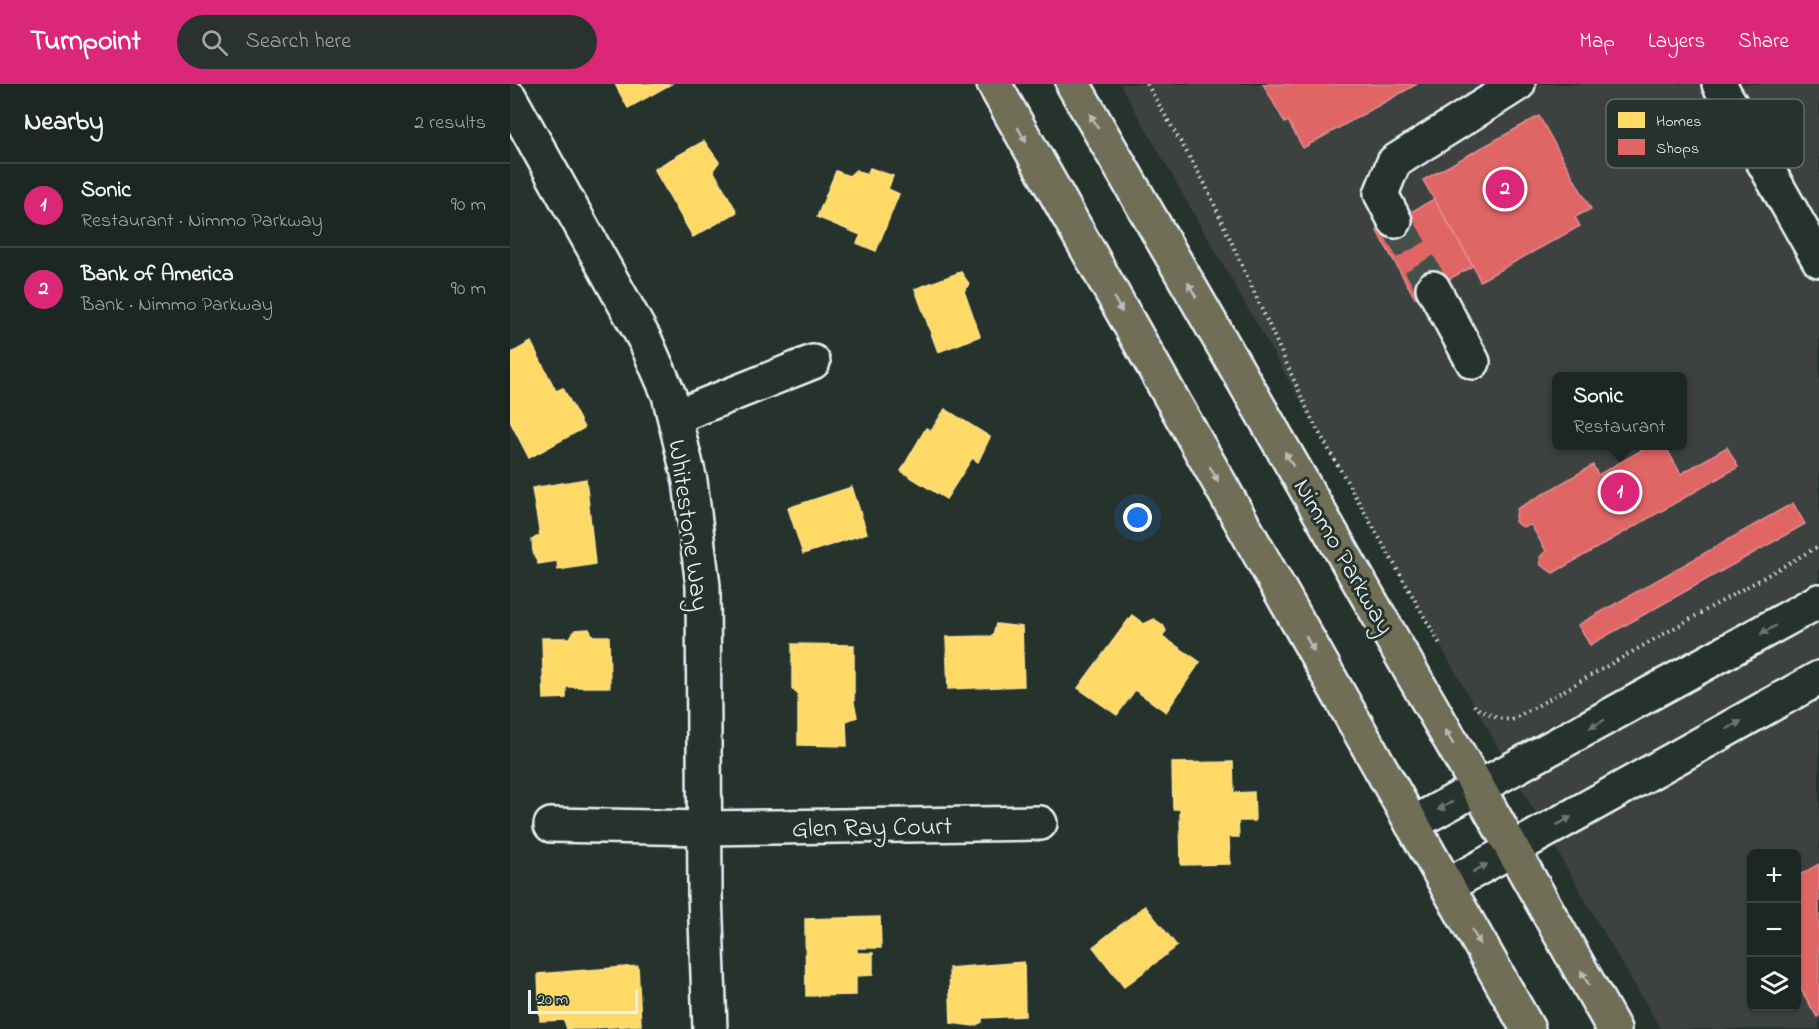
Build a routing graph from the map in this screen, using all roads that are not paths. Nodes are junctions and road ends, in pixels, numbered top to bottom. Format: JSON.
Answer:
{"nodes":[{"id":1,"x":994,"y":84,"type":"edge"},
{"id":2,"x":1073,"y":84,"type":"edge"},
{"id":3,"x":1518,"y":84,"type":"edge"},
{"id":4,"x":1719,"y":84,"type":"edge"},
{"id":5,"x":510,"y":98,"type":"edge"},
{"id":6,"x":1728,"y":99,"type":"edge"},
{"id":7,"x":1767,"y":168,"type":"edge"},
{"id":8,"x":1395,"y":221,"type":"tunnel mouth"},
{"id":9,"x":1819,"y":260,"type":"edge"},
{"id":10,"x":1432,"y":288,"type":"tunnel mouth"},
{"id":11,"x":813,"y":362,"type":"dead end"},
{"id":12,"x":1473,"y":362,"type":"dead end"},
{"id":13,"x":675,"y":417,"type":"junction"},
{"id":14,"x":1819,"y":602,"type":"edge"},
{"id":15,"x":1819,"y":678,"type":"edge"},
{"id":16,"x":1478,"y":788,"type":"junction"},
{"id":17,"x":1040,"y":823,"type":"dead end"},
{"id":18,"x":1412,"y":824,"type":"junction"},
{"id":19,"x":551,"y":825,"type":"dead end"},
{"id":20,"x":704,"y":828,"type":"junction"},
{"id":21,"x":1513,"y":849,"type":"junction"},
{"id":22,"x":1447,"y":886,"type":"junction"},
{"id":23,"x":710,"y":1029,"type":"edge"},
{"id":24,"x":1528,"y":1029,"type":"edge"},
{"id":25,"x":1614,"y":1029,"type":"edge"}],
"edges":[{"from":1,"to":18,"type":"main road","one_way":true},
{"from":16,"to":2,"type":"main road","name":"Nimmo Parkway","one_way":true},
{"from":3,"to":8,"type":"street"},
{"from":4,"to":6,"type":"street"},
{"from":5,"to":13,"type":"street","name":"Whitestone Way"},
{"from":7,"to":9,"type":"street"},
{"from":10,"to":12,"type":"street"},
{"from":11,"to":13,"type":"street"},
{"from":13,"to":20,"type":"street","name":"Whitestone Way"},
{"from":14,"to":16,"type":"street","one_way":true},
{"from":21,"to":15,"type":"street","one_way":true},
{"from":16,"to":18,"type":"street","one_way":true},
{"from":16,"to":21,"type":"main road","name":"Nimmo Parkway"},
{"from":17,"to":20,"type":"street","name":"Glen Ray Court"},
{"from":18,"to":22,"type":"main road"},
{"from":19,"to":20,"type":"street","name":"Glen Ray Court"},
{"from":20,"to":23,"type":"street","name":"Whitestone Way"},
{"from":22,"to":21,"type":"street","one_way":true},
{"from":25,"to":21,"type":"main road","name":"Nimmo Parkway","one_way":true},
{"from":22,"to":24,"type":"main road","one_way":true}]}
